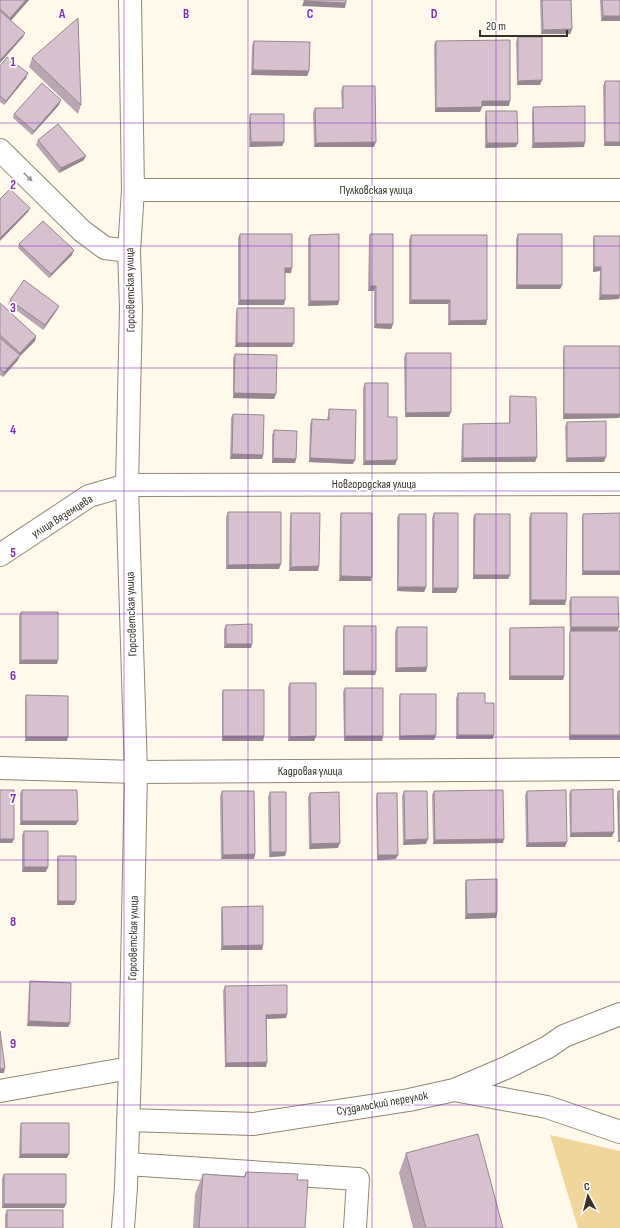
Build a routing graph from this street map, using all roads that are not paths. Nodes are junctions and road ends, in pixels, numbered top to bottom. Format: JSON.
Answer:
{"nodes":[{"id":1,"x":130,"y":0,"type":"edge"},
{"id":2,"x":0,"y":150,"type":"edge"},
{"id":3,"x":133,"y":190,"type":"junction"},
{"id":4,"x":620,"y":190,"type":"edge"},
{"id":5,"x":129,"y":251,"type":"junction"},
{"id":6,"x":620,"y":484,"type":"edge"},
{"id":7,"x":127,"y":485,"type":"junction"},
{"id":8,"x":0,"y":555,"type":"edge"},
{"id":9,"x":0,"y":768,"type":"edge"},
{"id":10,"x":620,"y":769,"type":"edge"},
{"id":11,"x":136,"y":772,"type":"junction"},
{"id":12,"x":620,"y":1014,"type":"edge"},
{"id":13,"x":130,"y":1068,"type":"junction"},
{"id":14,"x":454,"y":1090,"type":"junction"},
{"id":15,"x":0,"y":1091,"type":"edge"},
{"id":16,"x":128,"y":1120,"type":"junction"},
{"id":17,"x":620,"y":1132,"type":"edge"},
{"id":18,"x":126,"y":1164,"type":"junction"},
{"id":19,"x":123,"y":1228,"type":"edge"},
{"id":20,"x":355,"y":1228,"type":"edge"}],
"edges":[{"from":1,"to":3,"type":"street","name":"Горсоветская улица"},
{"from":2,"to":5,"type":"street","one_way":true},
{"from":3,"to":4,"type":"street","name":"Пулковская улица"},
{"from":3,"to":5,"type":"street","name":"Горсоветская улица"},
{"from":5,"to":7,"type":"street","name":"Горсоветская улица"},
{"from":6,"to":7,"type":"street","name":"Новгородская улица"},
{"from":7,"to":8,"type":"street","name":"улица Вяземцева"},
{"from":7,"to":11,"type":"street","name":"Горсоветская улица"},
{"from":9,"to":11,"type":"street","name":"Кадровая улица"},
{"from":10,"to":11,"type":"street","name":"Кадровая улица"},
{"from":11,"to":13,"type":"street","name":"Горсоветская улица"},
{"from":12,"to":14,"type":"street","name":"Суздальский переулок"},
{"from":13,"to":15,"type":"street"},
{"from":13,"to":16,"type":"street","name":"Горсоветская улица"},
{"from":14,"to":16,"type":"street","name":"Суздальский переулок"},
{"from":14,"to":17,"type":"street"},
{"from":16,"to":18,"type":"street","name":"Горсоветская улица"},
{"from":18,"to":19,"type":"street","name":"Горсоветская улица"},
{"from":18,"to":20,"type":"street"}]}
